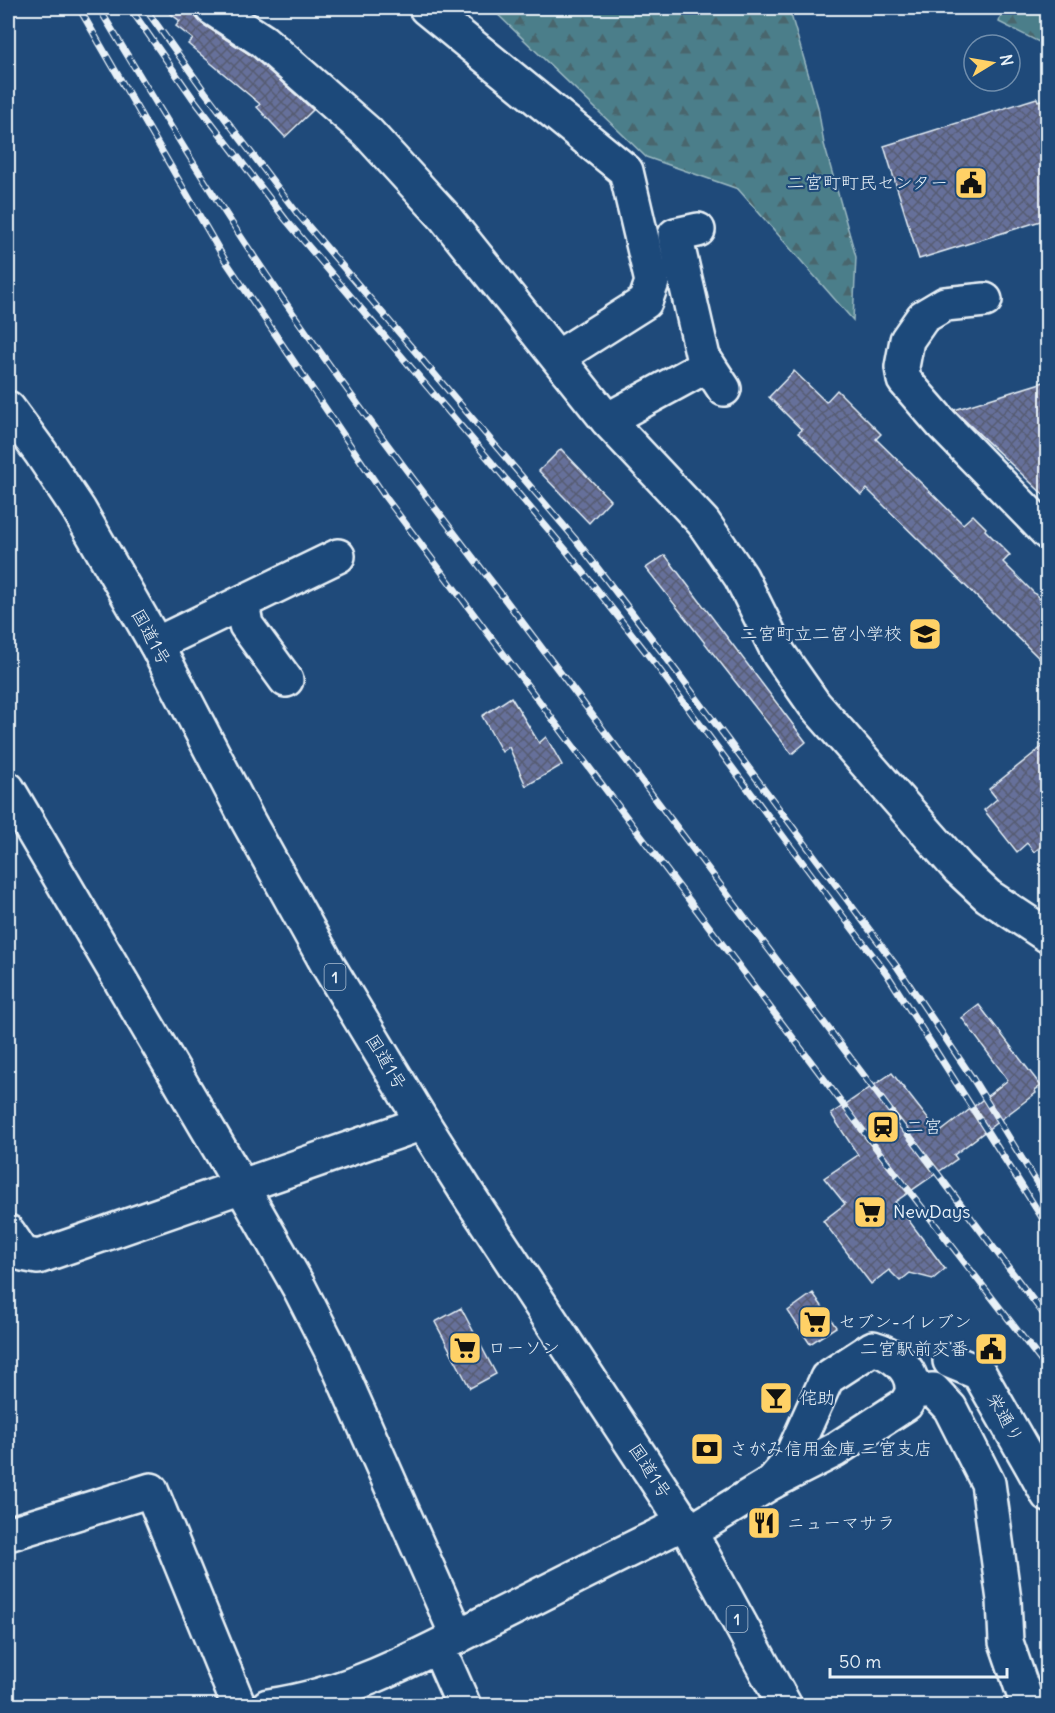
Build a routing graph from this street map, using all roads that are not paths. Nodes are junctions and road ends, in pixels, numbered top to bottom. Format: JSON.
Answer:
{"nodes":[{"id":1,"x":212,"y":8,"type":"edge"},
{"id":2,"x":447,"y":14,"type":"edge"},
{"id":3,"x":698,"y":230,"type":"dead end"},
{"id":4,"x":985,"y":300,"type":"dead end"},
{"id":5,"x":558,"y":357,"type":"junction"},
{"id":6,"x":8,"y":408,"type":"edge"},
{"id":7,"x":607,"y":420,"type":"junction"},
{"id":8,"x":1047,"y":533,"type":"edge"},
{"id":9,"x":338,"y":556,"type":"dead end"},
{"id":10,"x":242,"y":603,"type":"junction"},
{"id":11,"x":156,"y":644,"type":"junction"},
{"id":12,"x":286,"y":680,"type":"dead end"},
{"id":13,"x":8,"y":789,"type":"edge"},
{"id":14,"x":1047,"y":936,"type":"edge"},
{"id":15,"x":423,"y":1123,"type":"junction"},
{"id":16,"x":242,"y":1186,"type":"junction"},
{"id":17,"x":8,"y":1232,"type":"edge"},
{"id":18,"x":964,"y":1367,"type":"dead end"},
{"id":19,"x":912,"y":1392,"type":"junction"},
{"id":20,"x":815,"y":1402,"type":"junction"},
{"id":21,"x":835,"y":1450,"type":"junction"},
{"id":22,"x":772,"y":1482,"type":"junction"},
{"id":23,"x":1047,"y":1496,"type":"edge"},
{"id":24,"x":687,"y":1527,"type":"junction"},
{"id":25,"x":8,"y":1534,"type":"edge"},
{"id":26,"x":448,"y":1642,"type":"junction"},
{"id":27,"x":239,"y":1706,"type":"edge"},
{"id":28,"x":268,"y":1706,"type":"edge"},
{"id":29,"x":464,"y":1706,"type":"edge"},
{"id":30,"x":784,"y":1706,"type":"edge"},
{"id":31,"x":1028,"y":1706,"type":"edge"}],
"edges":[{"from":1,"to":5,"type":"main road"},
{"from":2,"to":5,"type":"main road"},
{"from":3,"to":7,"type":"main road"},
{"from":4,"to":8,"type":"main road"},
{"from":5,"to":7,"type":"main road"},
{"from":6,"to":11,"type":"main road","name":"国道1号","number":"1"},
{"from":7,"to":14,"type":"main road"},
{"from":9,"to":10,"type":"main road"},
{"from":10,"to":11,"type":"main road"},
{"from":10,"to":12,"type":"main road"},
{"from":11,"to":15,"type":"main road","name":"国道1号","number":"1"},
{"from":13,"to":16,"type":"main road"},
{"from":15,"to":16,"type":"main road"},
{"from":15,"to":24,"type":"main road","name":"国道1号","number":"1"},
{"from":16,"to":17,"type":"main road"},
{"from":16,"to":26,"type":"main road"},
{"from":18,"to":23,"type":"main road","name":"栄通り"},
{"from":19,"to":20,"type":"main road"},
{"from":19,"to":21,"type":"main road"},
{"from":19,"to":31,"type":"main road"},
{"from":20,"to":21,"type":"main road"},
{"from":20,"to":22,"type":"main road"},
{"from":21,"to":22,"type":"main road"},
{"from":22,"to":24,"type":"main road"},
{"from":24,"to":26,"type":"main road"},
{"from":24,"to":30,"type":"main road","name":"国道1号","number":"1"},
{"from":25,"to":27,"type":"main road"},
{"from":26,"to":28,"type":"main road"},
{"from":26,"to":29,"type":"main road"}]}
